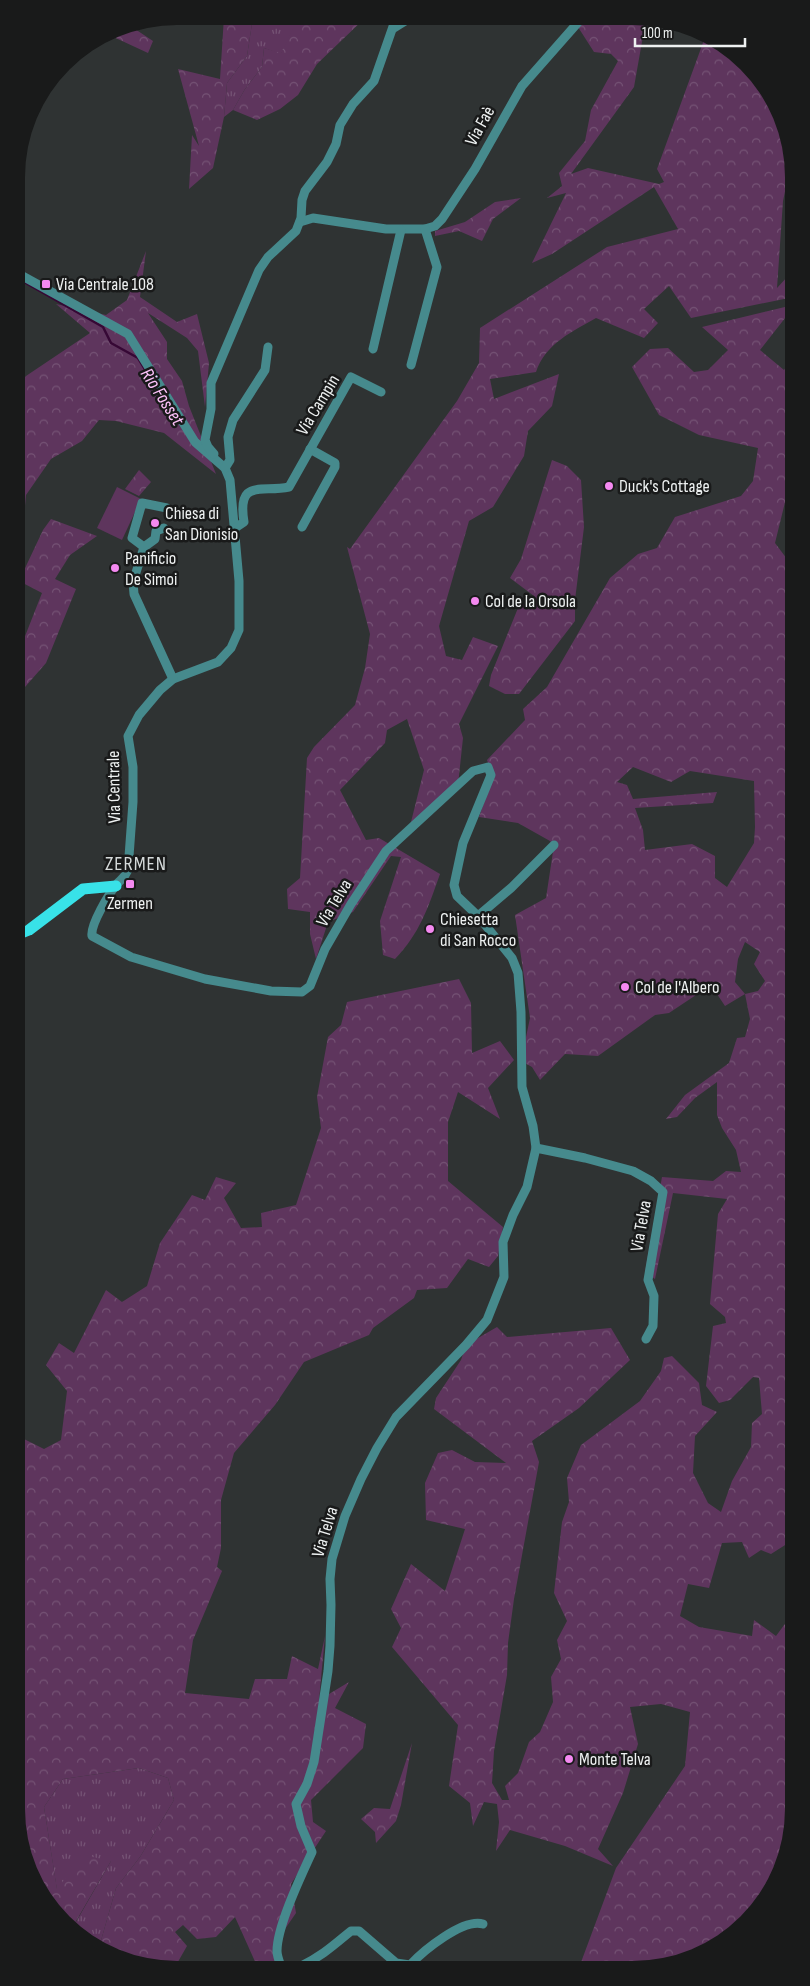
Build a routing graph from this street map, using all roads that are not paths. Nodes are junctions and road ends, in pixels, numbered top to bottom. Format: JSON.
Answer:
{"nodes":[{"id":1,"x":395,"y":25,"type":"edge"},
{"id":2,"x":399,"y":25,"type":"edge"},
{"id":3,"x":576,"y":25,"type":"edge"},
{"id":4,"x":394,"y":28,"type":"junction"},
{"id":5,"x":300,"y":220,"type":"junction"},
{"id":6,"x":426,"y":229,"type":"junction"},
{"id":7,"x":401,"y":230,"type":"junction"},
{"id":8,"x":25,"y":277,"type":"edge"},
{"id":9,"x":268,"y":347,"type":"dead end"},
{"id":10,"x":373,"y":349,"type":"dead end"},
{"id":11,"x":411,"y":365,"type":"dead end"},
{"id":12,"x":381,"y":392,"type":"dead end"},
{"id":13,"x":310,"y":449,"type":"junction"},
{"id":14,"x":221,"y":465,"type":"junction"},
{"id":15,"x":167,"y":508,"type":"dead end"},
{"id":16,"x":302,"y":527,"type":"dead end"},
{"id":17,"x":164,"y":528,"type":"dead end"},
{"id":18,"x":235,"y":528,"type":"junction"},
{"id":19,"x":144,"y":547,"type":"junction"},
{"id":20,"x":173,"y":679,"type":"junction"},
{"id":21,"x":554,"y":845,"type":"dead end"},
{"id":22,"x":116,"y":886,"type":"junction"},
{"id":23,"x":478,"y":916,"type":"junction"},
{"id":24,"x":25,"y":932,"type":"edge"},
{"id":25,"x":536,"y":1148,"type":"junction"},
{"id":26,"x":646,"y":1339,"type":"dead end"},
{"id":27,"x":483,"y":1924,"type":"dead end"},
{"id":28,"x":280,"y":1961,"type":"edge"},
{"id":29,"x":312,"y":1961,"type":"edge"},
{"id":30,"x":394,"y":1961,"type":"edge"},
{"id":31,"x":414,"y":1961,"type":"edge"}],
"edges":[{"from":1,"to":4,"type":"street"},
{"from":2,"to":4,"type":"street"},
{"from":3,"to":6,"type":"street","name":"Via Faè"},
{"from":4,"to":5,"type":"street"},
{"from":5,"to":7,"type":"street"},
{"from":5,"to":14,"type":"street"},
{"from":6,"to":7,"type":"street"},
{"from":6,"to":11,"type":"street"},
{"from":7,"to":10,"type":"street"},
{"from":8,"to":14,"type":"street"},
{"from":9,"to":14,"type":"street","name":"Via Centrale"},
{"from":12,"to":13,"type":"street","name":"Via Campin"},
{"from":13,"to":16,"type":"street","name":"Via Campin"},
{"from":13,"to":18,"type":"street","name":"Via Campin"},
{"from":14,"to":18,"type":"street","name":"Via Centrale"},
{"from":15,"to":19,"type":"street"},
{"from":17,"to":19,"type":"street"},
{"from":18,"to":20,"type":"street","name":"Via Centrale"},
{"from":19,"to":20,"type":"street"},
{"from":20,"to":22,"type":"street","name":"Via Centrale"},
{"from":21,"to":23,"type":"street"},
{"from":22,"to":23,"type":"street","name":"Via Telva"},
{"from":22,"to":24,"type":"main road"},
{"from":23,"to":25,"type":"street","name":"Via Telva"},
{"from":25,"to":26,"type":"street","name":"Via Telva"},
{"from":25,"to":28,"type":"street","name":"Via Telva"},
{"from":27,"to":31,"type":"street"},
{"from":29,"to":30,"type":"street"}]}
